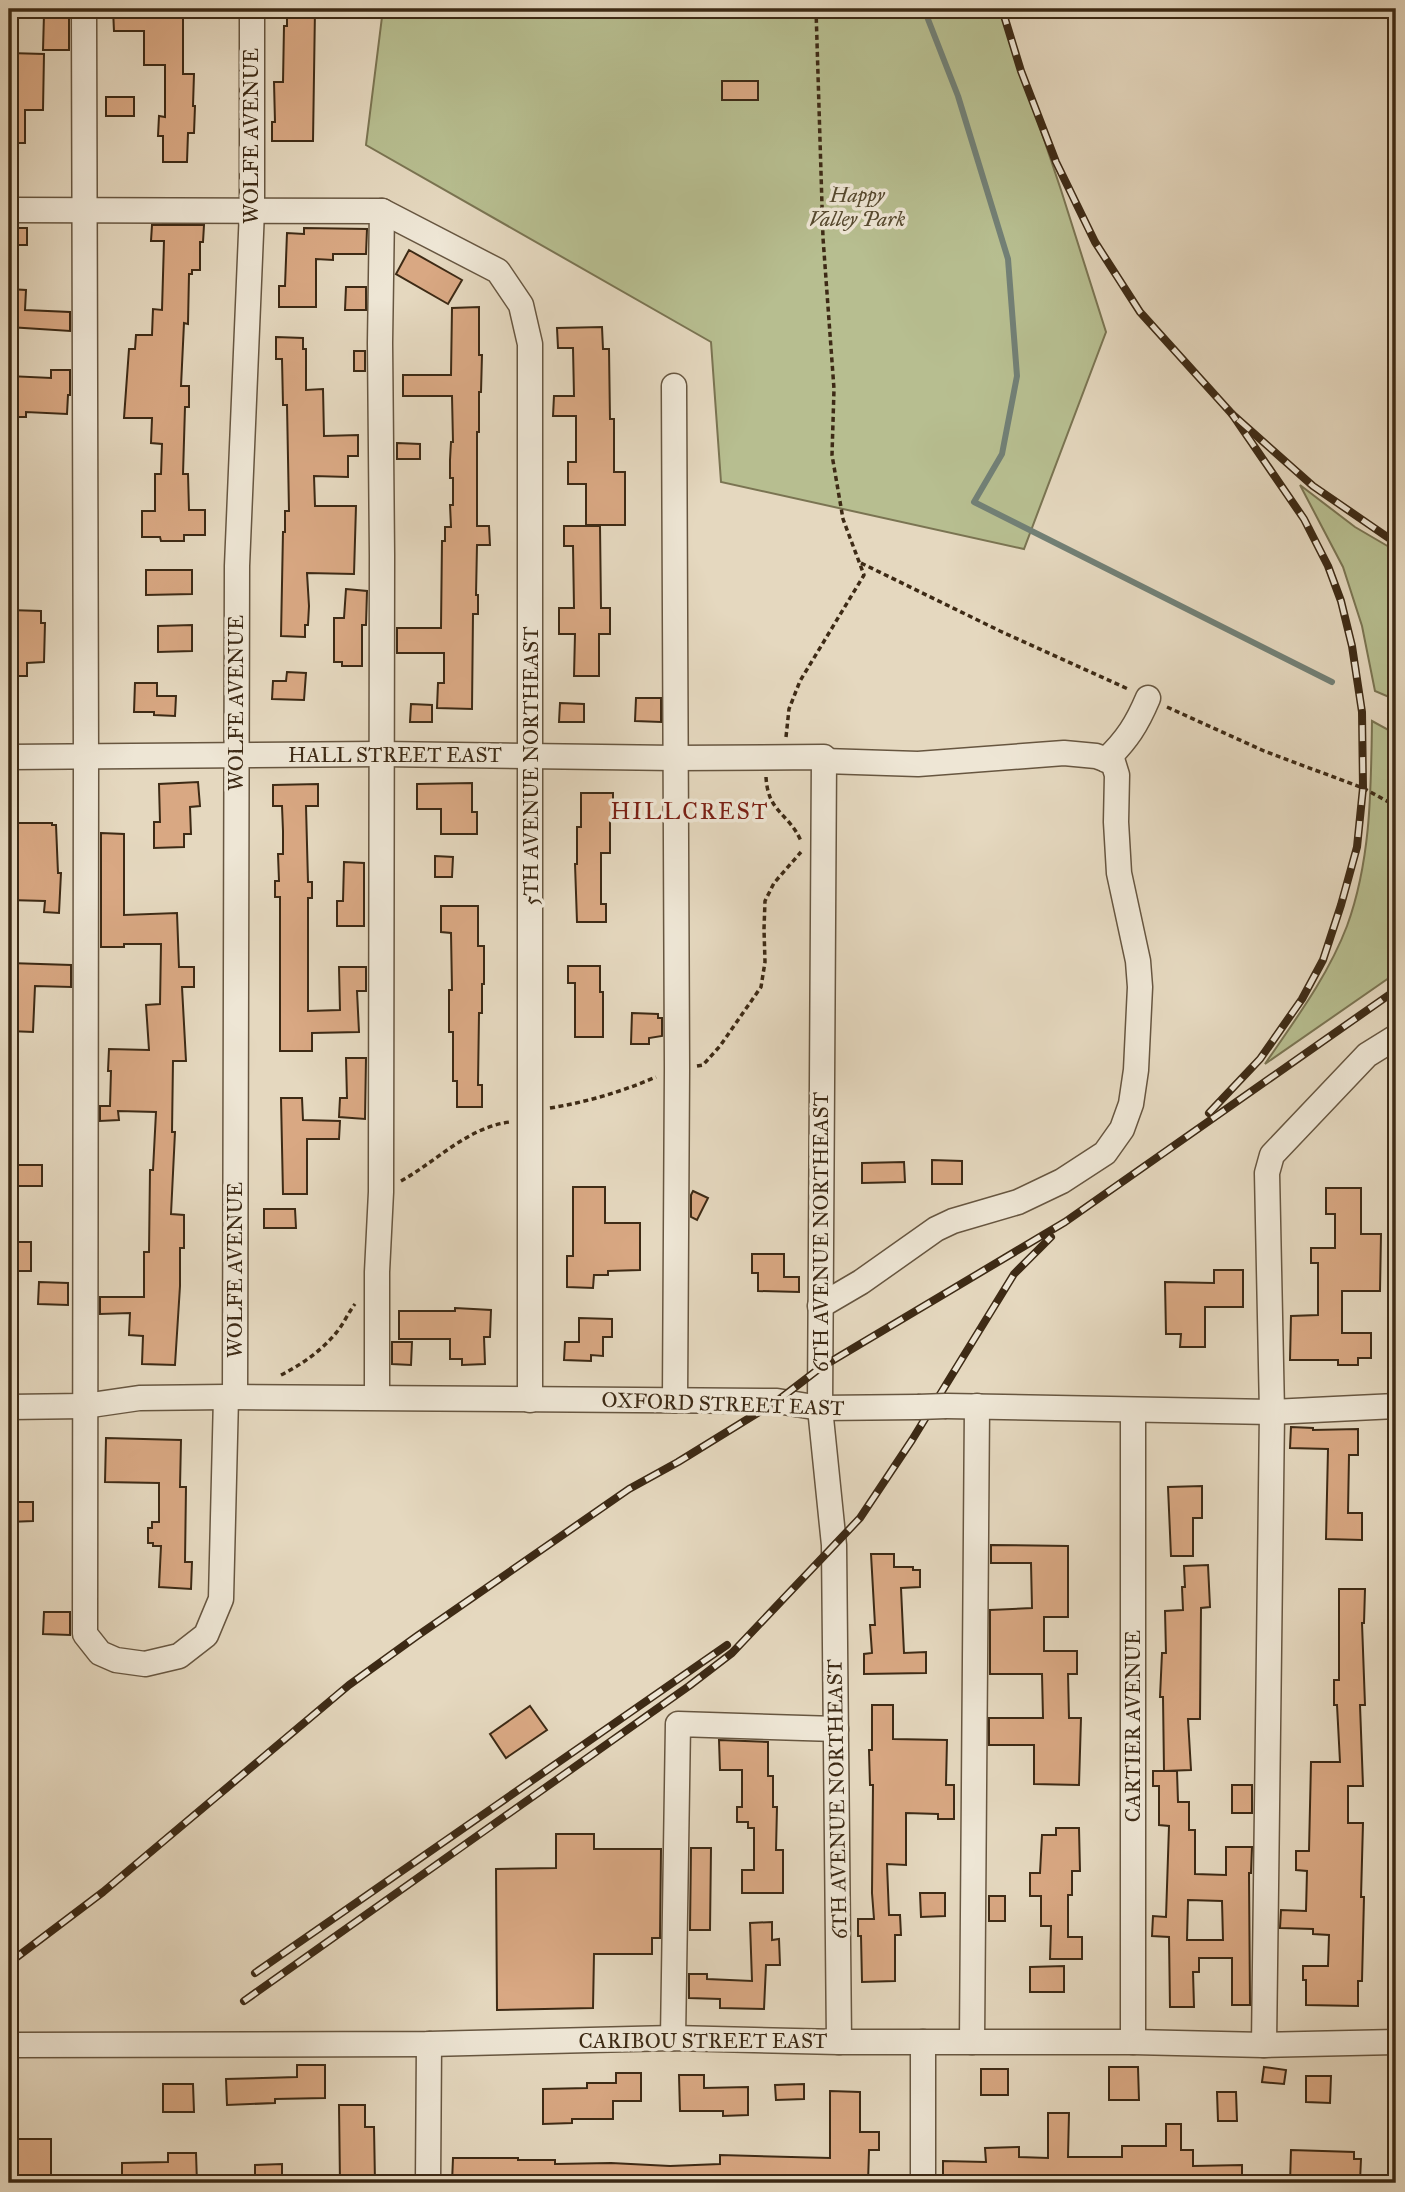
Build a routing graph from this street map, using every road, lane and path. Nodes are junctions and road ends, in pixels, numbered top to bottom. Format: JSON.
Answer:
{"nodes":[{"id":1,"x":84,"y":9,"type":"edge"},
{"id":2,"x":252,"y":9,"type":"edge"},
{"id":3,"x":816,"y":9,"type":"edge"},
{"id":4,"x":9,"y":210,"type":"edge"},
{"id":5,"x":85,"y":210,"type":"junction"},
{"id":6,"x":252,"y":210,"type":"junction"},
{"id":7,"x":382,"y":211,"type":"junction"},
{"id":8,"x":674,"y":386,"type":"dead end"},
{"id":9,"x":1147,"y":698,"type":"dead end"},
{"id":10,"x":381,"y":754,"type":"junction"},
{"id":11,"x":235,"y":755,"type":"junction"},
{"id":12,"x":531,"y":756,"type":"junction"},
{"id":13,"x":9,"y":757,"type":"edge"},
{"id":14,"x":86,"y":757,"type":"junction"},
{"id":15,"x":675,"y":758,"type":"junction"},
{"id":16,"x":781,"y":758,"type":"junction"},
{"id":17,"x":824,"y":759,"type":"junction"},
{"id":18,"x":1106,"y":760,"type":"junction"},
{"id":19,"x":1396,"y":1037,"type":"edge"},
{"id":20,"x":677,"y":1069,"type":"junction"},
{"id":21,"x":531,"y":1111,"type":"junction"},
{"id":22,"x":381,"y":1192,"type":"junction"},
{"id":23,"x":358,"y":1300,"type":"dead end"},
{"id":24,"x":820,"y":1306,"type":"junction"},
{"id":25,"x":272,"y":1380,"type":"dead end"},
{"id":26,"x":230,"y":1397,"type":"junction"},
{"id":27,"x":377,"y":1397,"type":"junction"},
{"id":28,"x":530,"y":1400,"type":"junction"},
{"id":29,"x":675,"y":1400,"type":"junction"},
{"id":30,"x":84,"y":1406,"type":"junction"},
{"id":31,"x":977,"y":1406,"type":"junction"},
{"id":32,"x":1396,"y":1406,"type":"edge"},
{"id":33,"x":9,"y":1407,"type":"edge"},
{"id":34,"x":820,"y":1408,"type":"junction"},
{"id":35,"x":1133,"y":1410,"type":"junction"},
{"id":36,"x":1272,"y":1412,"type":"junction"},
{"id":37,"x":836,"y":1729,"type":"junction"},
{"id":38,"x":673,"y":2038,"type":"junction"},
{"id":39,"x":839,"y":2042,"type":"junction"},
{"id":40,"x":923,"y":2042,"type":"junction"},
{"id":41,"x":972,"y":2042,"type":"junction"},
{"id":42,"x":1133,"y":2042,"type":"junction"},
{"id":43,"x":1396,"y":2042,"type":"edge"},
{"id":44,"x":429,"y":2044,"type":"junction"},
{"id":45,"x":9,"y":2045,"type":"edge"},
{"id":46,"x":1264,"y":2045,"type":"junction"},
{"id":47,"x":428,"y":2183,"type":"edge"},
{"id":48,"x":923,"y":2183,"type":"edge"}],
"edges":[{"from":1,"to":5,"type":"street","name":"WOLFE AVENUE"},
{"from":2,"to":6,"type":"street","name":"WOLFE AVENUE"},
{"from":3,"to":16,"type":"path"},
{"from":4,"to":5,"type":"street"},
{"from":5,"to":6,"type":"street"},
{"from":5,"to":14,"type":"street","name":"WOLFE AVENUE"},
{"from":6,"to":7,"type":"street"},
{"from":6,"to":11,"type":"street","name":"WOLFE AVENUE"},
{"from":7,"to":10,"type":"street"},
{"from":7,"to":12,"type":"street","name":"5TH AVENUE NORTHEAST"},
{"from":8,"to":15,"type":"street"},
{"from":9,"to":18,"type":"street"},
{"from":10,"to":11,"type":"street","name":"HALL STREET EAST"},
{"from":10,"to":12,"type":"street","name":"HALL STREET EAST"},
{"from":10,"to":22,"type":"street"},
{"from":11,"to":14,"type":"street","name":"HALL STREET EAST"},
{"from":11,"to":26,"type":"street","name":"WOLFE AVENUE"},
{"from":12,"to":15,"type":"street","name":"HALL STREET EAST"},
{"from":12,"to":21,"type":"street","name":"5TH AVENUE NORTHEAST"},
{"from":13,"to":14,"type":"street","name":"HALL STREET EAST"},
{"from":14,"to":30,"type":"street","name":"WOLFE AVENUE"},
{"from":15,"to":16,"type":"street","name":"HALL STREET EAST"},
{"from":15,"to":20,"type":"street"},
{"from":16,"to":17,"type":"street","name":"HALL STREET EAST"},
{"from":16,"to":20,"type":"path"},
{"from":17,"to":18,"type":"street","name":"HALL STREET EAST"},
{"from":17,"to":24,"type":"street","name":"6TH AVENUE NORTHEAST"},
{"from":18,"to":24,"type":"street"},
{"from":19,"to":36,"type":"street"},
{"from":20,"to":21,"type":"path"},
{"from":20,"to":29,"type":"street"},
{"from":21,"to":22,"type":"path"},
{"from":21,"to":28,"type":"street","name":"5TH AVENUE NORTHEAST"},
{"from":22,"to":27,"type":"street"},
{"from":23,"to":25,"type":"path"},
{"from":24,"to":34,"type":"street","name":"6TH AVENUE NORTHEAST"},
{"from":26,"to":27,"type":"street","name":"OXFORD STREET EAST"},
{"from":26,"to":30,"type":"street","name":"OXFORD STREET EAST"},
{"from":26,"to":30,"type":"street","name":"WOLFE AVENUE"},
{"from":27,"to":28,"type":"street","name":"OXFORD STREET EAST"},
{"from":28,"to":29,"type":"street","name":"OXFORD STREET EAST"},
{"from":29,"to":34,"type":"street","name":"OXFORD STREET EAST"},
{"from":30,"to":33,"type":"street","name":"OXFORD STREET EAST"},
{"from":31,"to":34,"type":"street","name":"OXFORD STREET EAST","bridge":true},
{"from":31,"to":35,"type":"street","name":"OXFORD STREET EAST"},
{"from":31,"to":41,"type":"street"},
{"from":32,"to":36,"type":"street","name":"OXFORD STREET EAST"},
{"from":34,"to":37,"type":"street","name":"6TH AVENUE NORTHEAST"},
{"from":35,"to":36,"type":"street","name":"OXFORD STREET EAST"},
{"from":35,"to":42,"type":"street","name":"CARTIER AVENUE"},
{"from":36,"to":46,"type":"street"},
{"from":37,"to":38,"type":"street"},
{"from":37,"to":39,"type":"street","name":"6TH AVENUE NORTHEAST"},
{"from":38,"to":39,"type":"street","name":"CARIBOU STREET EAST"},
{"from":38,"to":44,"type":"street","name":"CARIBOU STREET EAST"},
{"from":39,"to":40,"type":"street","name":"CARIBOU STREET EAST"},
{"from":40,"to":41,"type":"street","name":"CARIBOU STREET EAST"},
{"from":40,"to":48,"type":"street"},
{"from":41,"to":42,"type":"street","name":"CARIBOU STREET EAST"},
{"from":42,"to":46,"type":"street","name":"CARIBOU STREET EAST"},
{"from":43,"to":46,"type":"street","name":"CARIBOU STREET EAST"},
{"from":44,"to":45,"type":"street","name":"CARIBOU STREET EAST"},
{"from":44,"to":47,"type":"street"}]}
